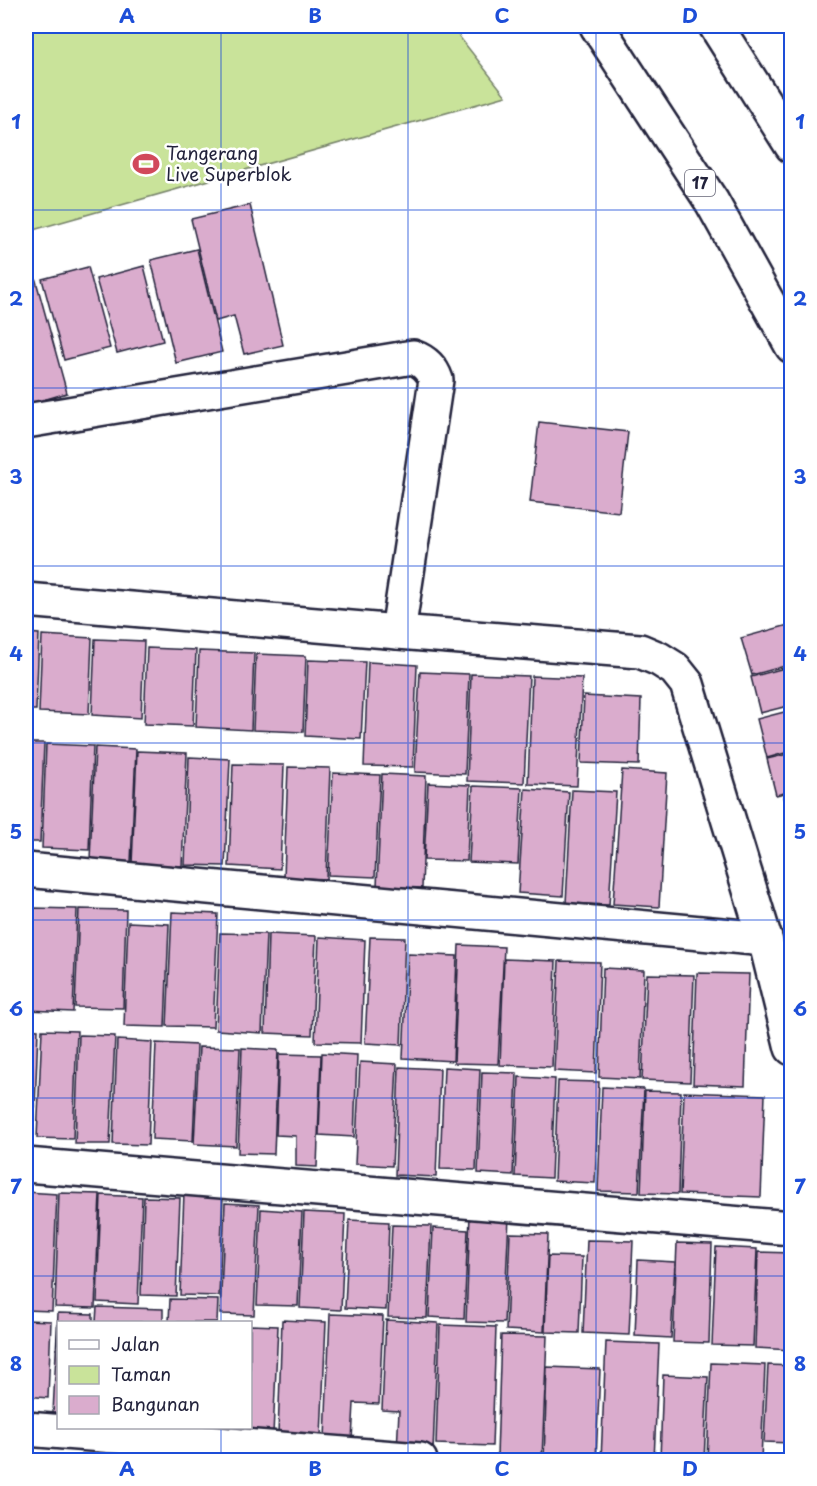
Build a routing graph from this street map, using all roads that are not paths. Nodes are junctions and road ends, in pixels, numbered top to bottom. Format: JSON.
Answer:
{"nodes":[{"id":1,"x":597,"y":26,"type":"edge"},
{"id":2,"x":716,"y":26,"type":"edge"},
{"id":3,"x":792,"y":146,"type":"edge"},
{"id":4,"x":792,"y":346,"type":"edge"},
{"id":5,"x":26,"y":421,"type":"edge"},
{"id":6,"x":26,"y":600,"type":"edge"},
{"id":7,"x":398,"y":632,"type":"junction"},
{"id":8,"x":26,"y":870,"type":"edge"},
{"id":9,"x":765,"y":939,"type":"junction"},
{"id":10,"x":792,"y":1048,"type":"edge"},
{"id":11,"x":26,"y":1165,"type":"edge"},
{"id":12,"x":792,"y":1228,"type":"edge"},
{"id":13,"x":26,"y":1429,"type":"edge"},
{"id":14,"x":420,"y":1461,"type":"edge"}],
"edges":[{"from":1,"to":4,"type":"main road","number":"17"},
{"from":2,"to":3,"type":"main road"},
{"from":5,"to":7,"type":"main road"},
{"from":6,"to":7,"type":"main road"},
{"from":7,"to":9,"type":"main road"},
{"from":8,"to":9,"type":"main road"},
{"from":9,"to":10,"type":"main road"},
{"from":11,"to":12,"type":"main road"},
{"from":13,"to":14,"type":"main road"}]}
